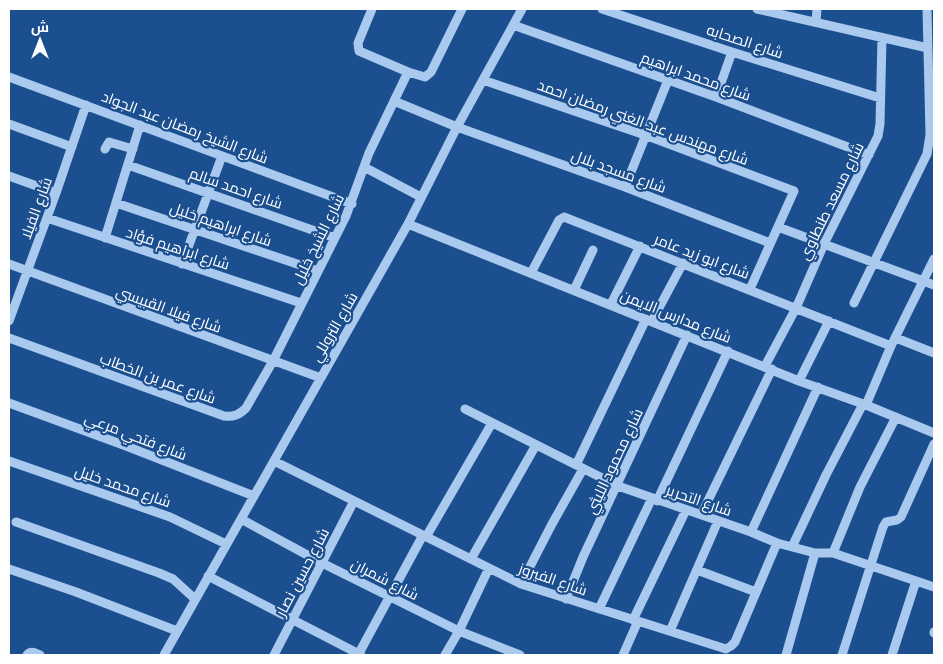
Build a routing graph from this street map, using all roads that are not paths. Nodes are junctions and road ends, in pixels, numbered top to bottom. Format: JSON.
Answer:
{"nodes":[{"id":1,"x":372,"y":9,"type":"edge"},
{"id":2,"x":462,"y":9,"type":"edge"},
{"id":3,"x":522,"y":9,"type":"edge"},
{"id":4,"x":602,"y":9,"type":"edge"},
{"id":5,"x":757,"y":9,"type":"edge"},
{"id":6,"x":817,"y":9,"type":"edge"},
{"id":7,"x":927,"y":9,"type":"edge"},
{"id":8,"x":816,"y":22,"type":"junction"},
{"id":9,"x":513,"y":25,"type":"junction"},
{"id":10,"x":882,"y":38,"type":"junction"},
{"id":11,"x":928,"y":48,"type":"junction"},
{"id":12,"x":732,"y":52,"type":"junction"},
{"id":13,"x":408,"y":72,"type":"junction"},
{"id":14,"x":9,"y":77,"type":"edge"},
{"id":15,"x":483,"y":80,"type":"junction"},
{"id":16,"x":668,"y":80,"type":"junction"},
{"id":17,"x":716,"y":97,"type":"junction"},
{"id":18,"x":880,"y":98,"type":"junction"},
{"id":19,"x":394,"y":101,"type":"junction"},
{"id":20,"x":86,"y":105,"type":"junction"},
{"id":21,"x":932,"y":120,"type":"edge"},
{"id":22,"x":9,"y":124,"type":"edge"},
{"id":23,"x":140,"y":125,"type":"junction"},
{"id":24,"x":457,"y":127,"type":"junction"},
{"id":25,"x":645,"y":135,"type":"junction"},
{"id":26,"x":72,"y":147,"type":"junction"},
{"id":27,"x":105,"y":149,"type":"dead end"},
{"id":28,"x":132,"y":149,"type":"junction"},
{"id":29,"x":869,"y":155,"type":"junction"},
{"id":30,"x":222,"y":156,"type":"junction"},
{"id":31,"x":128,"y":165,"type":"junction"},
{"id":32,"x":364,"y":168,"type":"junction"},
{"id":33,"x":9,"y":176,"type":"edge"},
{"id":34,"x":624,"y":187,"type":"junction"},
{"id":35,"x":56,"y":193,"type":"junction"},
{"id":36,"x":207,"y":193,"type":"junction"},
{"id":37,"x":421,"y":197,"type":"junction"},
{"id":38,"x":116,"y":202,"type":"junction"},
{"id":39,"x":352,"y":204,"type":"junction"},
{"id":40,"x":47,"y":218,"type":"junction"},
{"id":41,"x":408,"y":224,"type":"junction"},
{"id":42,"x":778,"y":226,"type":"junction"},
{"id":43,"x":194,"y":229,"type":"junction"},
{"id":44,"x":105,"y":238,"type":"junction"},
{"id":45,"x":335,"y":238,"type":"junction"},
{"id":46,"x":770,"y":243,"type":"junction"},
{"id":47,"x":824,"y":244,"type":"junction"},
{"id":48,"x":640,"y":246,"type":"junction"},
{"id":49,"x":593,"y":250,"type":"dead end"},
{"id":50,"x":934,"y":259,"type":"edge"},
{"id":51,"x":683,"y":263,"type":"junction"},
{"id":52,"x":874,"y":263,"type":"junction"},
{"id":53,"x":9,"y":264,"type":"edge"},
{"id":54,"x":182,"y":264,"type":"junction"},
{"id":55,"x":27,"y":271,"type":"junction"},
{"id":56,"x":318,"y":271,"type":"junction"},
{"id":57,"x":531,"y":272,"type":"junction"},
{"id":58,"x":923,"y":281,"type":"junction"},
{"id":59,"x":934,"y":285,"type":"edge"},
{"id":60,"x":750,"y":289,"type":"junction"},
{"id":61,"x":574,"y":290,"type":"junction"},
{"id":62,"x":301,"y":303,"type":"junction"},
{"id":63,"x":854,"y":303,"type":"dead end"},
{"id":64,"x":611,"y":304,"type":"junction"},
{"id":65,"x":796,"y":308,"type":"junction"},
{"id":66,"x":649,"y":320,"type":"junction"},
{"id":67,"x":9,"y":321,"type":"edge"},
{"id":68,"x":829,"y":321,"type":"junction"},
{"id":69,"x":687,"y":335,"type":"junction"},
{"id":70,"x":9,"y":338,"type":"edge"},
{"id":71,"x":896,"y":338,"type":"junction"},
{"id":72,"x":891,"y":346,"type":"junction"},
{"id":73,"x":728,"y":351,"type":"junction"},
{"id":74,"x":934,"y":353,"type":"edge"},
{"id":75,"x":273,"y":361,"type":"junction"},
{"id":76,"x":768,"y":368,"type":"junction"},
{"id":77,"x":320,"y":378,"type":"junction"},
{"id":78,"x":799,"y":381,"type":"junction"},
{"id":79,"x":818,"y":388,"type":"junction"},
{"id":80,"x":9,"y":403,"type":"edge"},
{"id":81,"x":864,"y":404,"type":"junction"},
{"id":82,"x":465,"y":409,"type":"dead end"},
{"id":83,"x":896,"y":417,"type":"junction"},
{"id":84,"x":492,"y":422,"type":"junction"},
{"id":85,"x":934,"y":433,"type":"edge"},
{"id":86,"x":934,"y":444,"type":"edge"},
{"id":87,"x":536,"y":445,"type":"junction"},
{"id":88,"x":9,"y":460,"type":"edge"},
{"id":89,"x":274,"y":461,"type":"junction"},
{"id":90,"x":580,"y":467,"type":"junction"},
{"id":91,"x":618,"y":486,"type":"junction"},
{"id":92,"x":254,"y":496,"type":"junction"},
{"id":93,"x":654,"y":500,"type":"junction"},
{"id":94,"x":354,"y":501,"type":"junction"},
{"id":95,"x":686,"y":510,"type":"junction"},
{"id":96,"x":702,"y":515,"type":"junction"},
{"id":97,"x":241,"y":519,"type":"junction"},
{"id":98,"x":718,"y":521,"type":"junction"},
{"id":99,"x":16,"y":522,"type":"dead end"},
{"id":100,"x":751,"y":532,"type":"junction"},
{"id":101,"x":425,"y":536,"type":"junction"},
{"id":102,"x":777,"y":543,"type":"junction"},
{"id":103,"x":226,"y":544,"type":"junction"},
{"id":104,"x":792,"y":548,"type":"junction"},
{"id":105,"x":815,"y":553,"type":"junction"},
{"id":106,"x":833,"y":553,"type":"junction"},
{"id":107,"x":471,"y":559,"type":"junction"},
{"id":108,"x":322,"y":563,"type":"junction"},
{"id":109,"x":871,"y":566,"type":"junction"},
{"id":110,"x":489,"y":568,"type":"junction"},
{"id":111,"x":9,"y":569,"type":"edge"},
{"id":112,"x":697,"y":570,"type":"junction"},
{"id":113,"x":208,"y":576,"type":"junction"},
{"id":114,"x":916,"y":581,"type":"junction"},
{"id":115,"x":521,"y":584,"type":"junction"},
{"id":116,"x":934,"y":588,"type":"edge"},
{"id":117,"x":756,"y":592,"type":"junction"},
{"id":118,"x":390,"y":597,"type":"junction"},
{"id":119,"x":195,"y":599,"type":"junction"},
{"id":120,"x":566,"y":599,"type":"junction"},
{"id":121,"x":599,"y":609,"type":"junction"},
{"id":122,"x":292,"y":619,"type":"junction"},
{"id":123,"x":636,"y":621,"type":"junction"},
{"id":124,"x":177,"y":631,"type":"junction"},
{"id":125,"x":459,"y":631,"type":"junction"},
{"id":126,"x":670,"y":631,"type":"junction"},
{"id":127,"x":168,"y":654,"type":"edge"},
{"id":128,"x":27,"y":655,"type":"edge"},
{"id":129,"x":40,"y":655,"type":"edge"},
{"id":130,"x":274,"y":655,"type":"edge"},
{"id":131,"x":359,"y":655,"type":"edge"},
{"id":132,"x":445,"y":655,"type":"edge"},
{"id":133,"x":520,"y":655,"type":"edge"},
{"id":134,"x":623,"y":655,"type":"edge"},
{"id":135,"x":786,"y":655,"type":"edge"},
{"id":136,"x":842,"y":655,"type":"edge"},
{"id":137,"x":895,"y":655,"type":"edge"}],
"edges":[{"from":1,"to":13,"type":"street"},
{"from":2,"to":13,"type":"street"},
{"from":3,"to":9,"type":"street","name":"شارع التروللي"},
{"from":4,"to":12,"type":"street","name":"شارع الصحابه"},
{"from":5,"to":8,"type":"street"},
{"from":6,"to":8,"type":"street"},
{"from":7,"to":11,"type":"street"},
{"from":8,"to":10,"type":"street"},
{"from":9,"to":15,"type":"street","name":"شارع التروللي"},
{"from":9,"to":16,"type":"street","name":"شارع محمد ابراهيم"},
{"from":10,"to":11,"type":"street"},
{"from":10,"to":18,"type":"street","name":"شارع مسعد طنطاوي"},
{"from":11,"to":21,"type":"street"},
{"from":12,"to":17,"type":"street"},
{"from":12,"to":18,"type":"street","name":"شارع الصحابه"},
{"from":13,"to":19,"type":"street","name":"شارع الشيخ خليل"},
{"from":14,"to":20,"type":"street","name":"شارع الشيخ رمضان عبد الجواد"},
{"from":15,"to":24,"type":"street","name":"شارع التروللي"},
{"from":15,"to":25,"type":"street","name":"شارع مهندس عبد الغني رمضان احمد"},
{"from":16,"to":17,"type":"street","name":"شارع محمد ابراهيم"},
{"from":16,"to":25,"type":"street"},
{"from":17,"to":29,"type":"street","name":"شارع محمد ابراهيم"},
{"from":18,"to":29,"type":"street","name":"شارع مسعد طنطاوي"},
{"from":19,"to":24,"type":"street","name":"شارع مسجد بلال"},
{"from":19,"to":32,"type":"street","name":"شارع الشيخ خليل"},
{"from":20,"to":23,"type":"street","name":"شارع الشيخ رمضان عبد الجواد"},
{"from":20,"to":26,"type":"street","name":"شارع الفيلا"},
{"from":21,"to":52,"type":"street"},
{"from":22,"to":26,"type":"street"},
{"from":23,"to":28,"type":"street"},
{"from":23,"to":30,"type":"street","name":"شارع الشيخ رمضان عبد الجواد"},
{"from":24,"to":34,"type":"street","name":"شارع مسجد بلال"},
{"from":24,"to":37,"type":"street","name":"شارع التروللي"},
{"from":25,"to":34,"type":"street"},
{"from":25,"to":42,"type":"street","name":"شارع مهندس عبد الغني رمضان احمد"},
{"from":26,"to":35,"type":"street","name":"شارع الفيلا"},
{"from":27,"to":28,"type":"street"},
{"from":28,"to":31,"type":"street"},
{"from":29,"to":47,"type":"street","name":"شارع مسعد طنطاوي"},
{"from":30,"to":36,"type":"street"},
{"from":30,"to":39,"type":"street","name":"شارع الشيخ رمضان عبد الجواد"},
{"from":31,"to":36,"type":"street","name":"شارع احمد سالم"},
{"from":31,"to":38,"type":"street"},
{"from":32,"to":37,"type":"street"},
{"from":32,"to":39,"type":"street","name":"شارع الشيخ خليل"},
{"from":33,"to":35,"type":"street"},
{"from":34,"to":46,"type":"street","name":"شارع مسجد بلال"},
{"from":35,"to":40,"type":"street","name":"شارع الفيلا"},
{"from":36,"to":43,"type":"street"},
{"from":36,"to":45,"type":"street","name":"شارع احمد سالم"},
{"from":37,"to":41,"type":"street","name":"شارع التروللي"},
{"from":38,"to":43,"type":"street","name":"شارع ابراهيم خليل"},
{"from":38,"to":44,"type":"street"},
{"from":39,"to":45,"type":"street","name":"شارع الشيخ خليل"},
{"from":40,"to":44,"type":"street","name":"شارع ابراهيم فؤاد"},
{"from":40,"to":55,"type":"street","name":"شارع الفيلا"},
{"from":41,"to":57,"type":"street","name":"شارع مدارس الايمن"},
{"from":41,"to":77,"type":"street","name":"شارع التروللي"},
{"from":42,"to":46,"type":"street"},
{"from":42,"to":47,"type":"street"},
{"from":43,"to":54,"type":"street"},
{"from":43,"to":56,"type":"street","name":"شارع ابراهيم خليل"},
{"from":44,"to":54,"type":"street","name":"شارع ابراهيم فؤاد"},
{"from":45,"to":56,"type":"street","name":"شارع الشيخ خليل"},
{"from":46,"to":60,"type":"street"},
{"from":47,"to":52,"type":"street"},
{"from":47,"to":65,"type":"street","name":"شارع مسعد طنطاوي"},
{"from":48,"to":51,"type":"street","name":"شارع ابو زيد عامر"},
{"from":48,"to":57,"type":"street","name":"شارع ابو زيد عامر"},
{"from":48,"to":64,"type":"street"},
{"from":49,"to":61,"type":"street"},
{"from":50,"to":58,"type":"street"},
{"from":51,"to":60,"type":"street","name":"شارع ابو زيد عامر"},
{"from":51,"to":66,"type":"street"},
{"from":52,"to":58,"type":"street"},
{"from":52,"to":63,"type":"street"},
{"from":53,"to":55,"type":"street","name":"شارع فيلا القبيسي"},
{"from":54,"to":62,"type":"street","name":"شارع ابراهيم فؤاد"},
{"from":55,"to":67,"type":"street","name":"شارع الفيلا"},
{"from":55,"to":75,"type":"street","name":"شارع فيلا القبيسي"},
{"from":56,"to":62,"type":"street","name":"شارع الشيخ خليل"},
{"from":57,"to":61,"type":"street","name":"شارع مدارس الايمن"},
{"from":58,"to":59,"type":"street"},
{"from":58,"to":71,"type":"street"},
{"from":60,"to":65,"type":"street","name":"شارع ابو زيد عامر"},
{"from":61,"to":64,"type":"street","name":"شارع مدارس الايمن"},
{"from":62,"to":75,"type":"street","name":"شارع الشيخ خليل"},
{"from":64,"to":66,"type":"street","name":"شارع مدارس الايمن"},
{"from":65,"to":68,"type":"street","name":"شارع ابو زيد عامر"},
{"from":65,"to":76,"type":"street","name":"شارع مسعد طنطاوي"},
{"from":66,"to":69,"type":"street","name":"شارع مدارس الايمن"},
{"from":66,"to":90,"type":"street"},
{"from":68,"to":72,"type":"street","name":"شارع ابو زيد عامر"},
{"from":68,"to":78,"type":"street"},
{"from":69,"to":73,"type":"street","name":"شارع مدارس الايمن"},
{"from":69,"to":91,"type":"street","name":"شارع محمود الليثي"},
{"from":70,"to":75,"type":"street","name":"شارع عمر بن الخطاب"},
{"from":71,"to":72,"type":"street"},
{"from":71,"to":74,"type":"street"},
{"from":72,"to":81,"type":"street"},
{"from":73,"to":76,"type":"street","name":"شارع مدارس الايمن"},
{"from":73,"to":93,"type":"street"},
{"from":75,"to":77,"type":"street","name":"شارع فيلا القبيسي"},
{"from":76,"to":78,"type":"street","name":"شارع مدارس الايمن"},
{"from":76,"to":96,"type":"street","name":"شارع مسعد طنطاوي"},
{"from":77,"to":89,"type":"street","name":"شارع التروللي"},
{"from":78,"to":79,"type":"street","name":"شارع مدارس الايمن"},
{"from":79,"to":81,"type":"street","name":"شارع مدارس الايمن"},
{"from":79,"to":100,"type":"street"},
{"from":80,"to":92,"type":"street","name":"شارع فتحي مرعي"},
{"from":81,"to":83,"type":"street","name":"شارع مدارس الايمن"},
{"from":81,"to":104,"type":"street"},
{"from":82,"to":84,"type":"street","name":"شارع التحرير"},
{"from":83,"to":85,"type":"street","name":"شارع مدارس الايمن"},
{"from":83,"to":106,"type":"street"},
{"from":84,"to":87,"type":"street","name":"شارع التحرير"},
{"from":84,"to":101,"type":"street"},
{"from":86,"to":109,"type":"street"},
{"from":87,"to":90,"type":"street","name":"شارع التحرير"},
{"from":87,"to":107,"type":"street"},
{"from":88,"to":103,"type":"street","name":"شارع محمد خليل"},
{"from":89,"to":92,"type":"street","name":"شارع التروللي"},
{"from":89,"to":94,"type":"street","name":"شارع الفيروز"},
{"from":90,"to":91,"type":"street","name":"شارع التحرير"},
{"from":90,"to":115,"type":"street"},
{"from":91,"to":93,"type":"street","name":"شارع التحرير"},
{"from":91,"to":120,"type":"street","name":"شارع محمود الليثي"},
{"from":92,"to":97,"type":"street","name":"شارع التروللي"},
{"from":93,"to":95,"type":"street","name":"شارع التحرير"},
{"from":93,"to":121,"type":"street"},
{"from":94,"to":101,"type":"street","name":"شارع الفيروز"},
{"from":94,"to":108,"type":"street","name":"شارع حسين نصار"},
{"from":95,"to":96,"type":"street","name":"شارع التحرير"},
{"from":95,"to":123,"type":"street"},
{"from":96,"to":98,"type":"street","name":"شارع التحرير"},
{"from":97,"to":103,"type":"street","name":"شارع التروللي"},
{"from":97,"to":108,"type":"street","name":"شارع شمران"},
{"from":98,"to":100,"type":"street","name":"شارع التحرير"},
{"from":98,"to":112,"type":"street"},
{"from":99,"to":119,"type":"street"},
{"from":100,"to":102,"type":"street","name":"شارع التحرير"},
{"from":101,"to":107,"type":"street","name":"شارع الفيروز"},
{"from":101,"to":118,"type":"street"},
{"from":102,"to":104,"type":"street","name":"شارع التحرير"},
{"from":102,"to":117,"type":"street","name":"شارع الفيروز"},
{"from":103,"to":113,"type":"street","name":"شارع التروللي"},
{"from":104,"to":105,"type":"street","name":"شارع التحرير"},
{"from":105,"to":106,"type":"street","name":"شارع التحرير"},
{"from":105,"to":135,"type":"street"},
{"from":106,"to":109,"type":"street","name":"شارع التحرير"},
{"from":107,"to":110,"type":"street","name":"شارع الفيروز"},
{"from":108,"to":118,"type":"street","name":"شارع شمران"},
{"from":108,"to":122,"type":"street","name":"شارع حسين نصار"},
{"from":109,"to":114,"type":"street","name":"شارع التحرير"},
{"from":109,"to":136,"type":"street"},
{"from":110,"to":115,"type":"street","name":"شارع الفيروز"},
{"from":110,"to":125,"type":"street"},
{"from":111,"to":124,"type":"street"},
{"from":112,"to":117,"type":"street"},
{"from":112,"to":126,"type":"street"},
{"from":113,"to":119,"type":"street","name":"شارع التروللي"},
{"from":113,"to":122,"type":"street"},
{"from":114,"to":116,"type":"street","name":"شارع التحرير"},
{"from":114,"to":137,"type":"street"},
{"from":115,"to":120,"type":"street","name":"شارع الفيروز"},
{"from":117,"to":126,"type":"street","name":"شارع الفيروز"},
{"from":118,"to":125,"type":"street","name":"شارع شمران"},
{"from":118,"to":131,"type":"street"},
{"from":119,"to":124,"type":"street","name":"شارع التروللي"},
{"from":120,"to":121,"type":"street","name":"شارع الفيروز"},
{"from":121,"to":123,"type":"street","name":"شارع الفيروز"},
{"from":122,"to":130,"type":"street","name":"شارع حسين نصار"},
{"from":122,"to":131,"type":"street"},
{"from":123,"to":126,"type":"street","name":"شارع الفيروز"},
{"from":123,"to":134,"type":"street"},
{"from":124,"to":127,"type":"street","name":"شارع التروللي"},
{"from":125,"to":132,"type":"street"},
{"from":125,"to":133,"type":"street","name":"شارع شمران"},
{"from":128,"to":129,"type":"street"}]}
